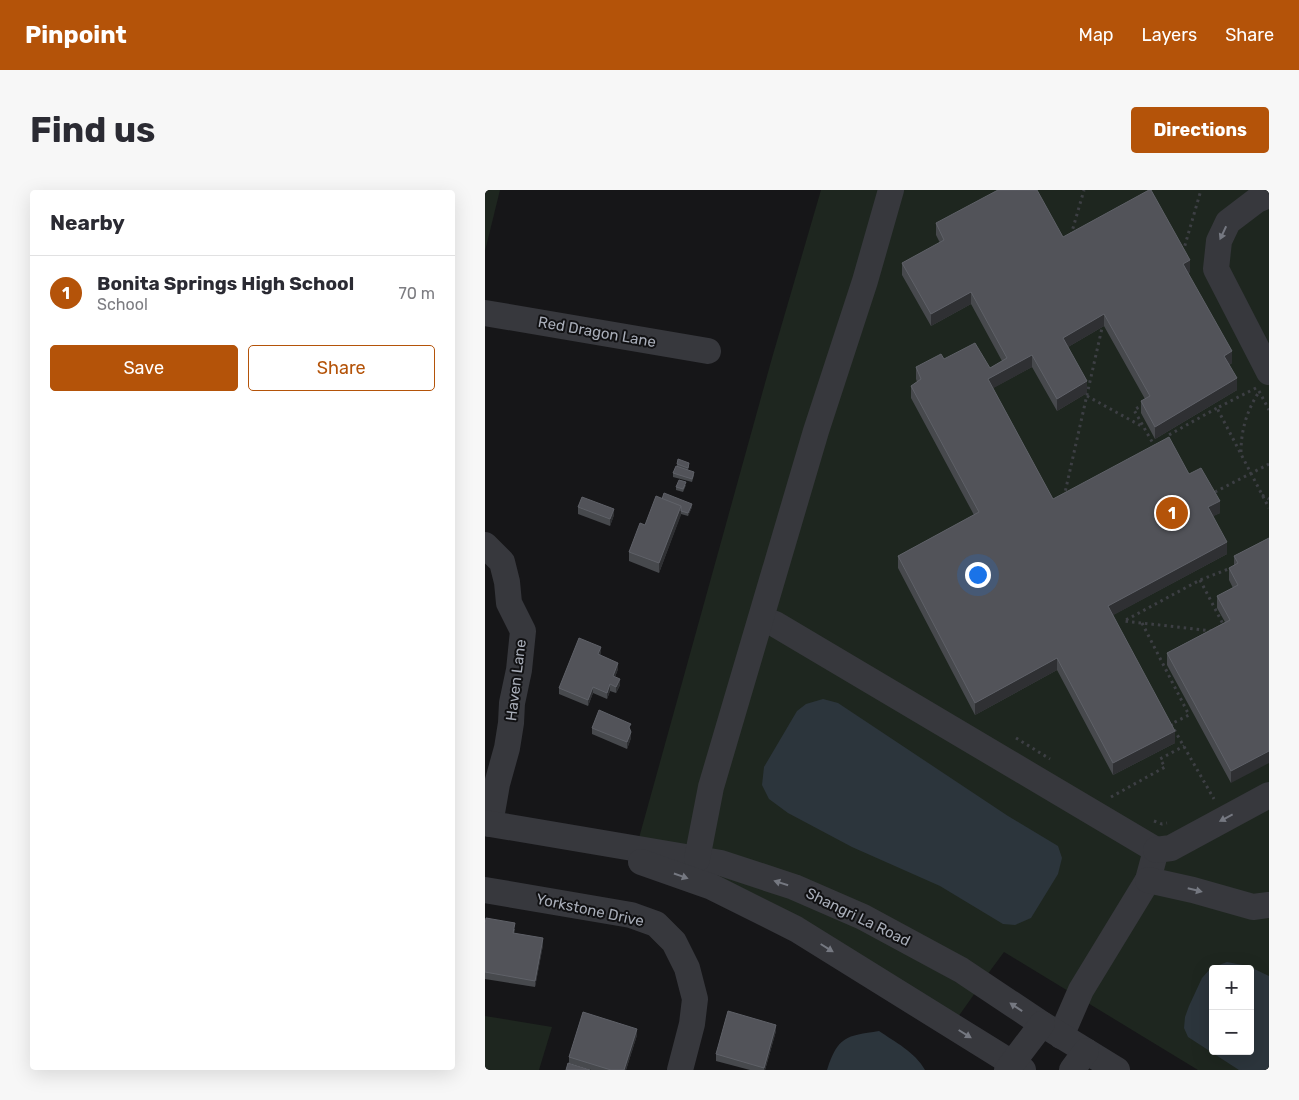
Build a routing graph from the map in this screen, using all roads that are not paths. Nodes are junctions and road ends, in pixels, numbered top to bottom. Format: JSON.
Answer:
{"nodes":[{"id":1,"x":891,"y":190,"type":"edge"},
{"id":2,"x":1262,"y":200,"type":"edge"},
{"id":3,"x":485,"y":313,"type":"edge"},
{"id":4,"x":708,"y":351,"type":"dead end"},
{"id":5,"x":1262,"y":384,"type":"edge"},
{"id":6,"x":485,"y":545,"type":"edge"},
{"id":7,"x":761,"y":619,"type":"junction"},
{"id":8,"x":1269,"y":795,"type":"edge"},
{"id":9,"x":487,"y":824,"type":"edge"},
{"id":10,"x":569,"y":837,"type":"junction"},
{"id":11,"x":1156,"y":850,"type":"junction"},
{"id":12,"x":697,"y":859,"type":"junction"},
{"id":13,"x":1147,"y":880,"type":"junction"},
{"id":14,"x":485,"y":890,"type":"edge"},
{"id":15,"x":1269,"y":905,"type":"edge"},
{"id":16,"x":1051,"y":1030,"type":"junction"},
{"id":17,"x":1079,"y":1061,"type":"edge"},
{"id":18,"x":1014,"y":1068,"type":"edge"},
{"id":19,"x":680,"y":1070,"type":"edge"},
{"id":20,"x":1117,"y":1070,"type":"edge"}],
"edges":[{"from":1,"to":7,"type":"street"},
{"from":2,"to":5,"type":"street","one_way":true},
{"from":3,"to":4,"type":"street","name":"Red Dragon Lane"},
{"from":6,"to":9,"type":"street","name":"Haven Lane"},
{"from":7,"to":11,"type":"street"},
{"from":7,"to":12,"type":"street"},
{"from":8,"to":11,"type":"street","one_way":true},
{"from":9,"to":10,"type":"street","name":"Shangri La Road"},
{"from":10,"to":12,"type":"street","name":"Shangri La Road"},
{"from":10,"to":18,"type":"street","name":"Shangri La Road","one_way":true},
{"from":11,"to":13,"type":"street"},
{"from":16,"to":12,"type":"street","name":"Shangri La Road","one_way":true},
{"from":13,"to":15,"type":"street","one_way":true},
{"from":13,"to":16,"type":"street"},
{"from":14,"to":19,"type":"street","name":"Yorkstone Drive"},
{"from":16,"to":17,"type":"street","name":"Shangri La Road"},
{"from":16,"to":18,"type":"street"},
{"from":17,"to":20,"type":"street","name":"Shangri La Road"}]}
